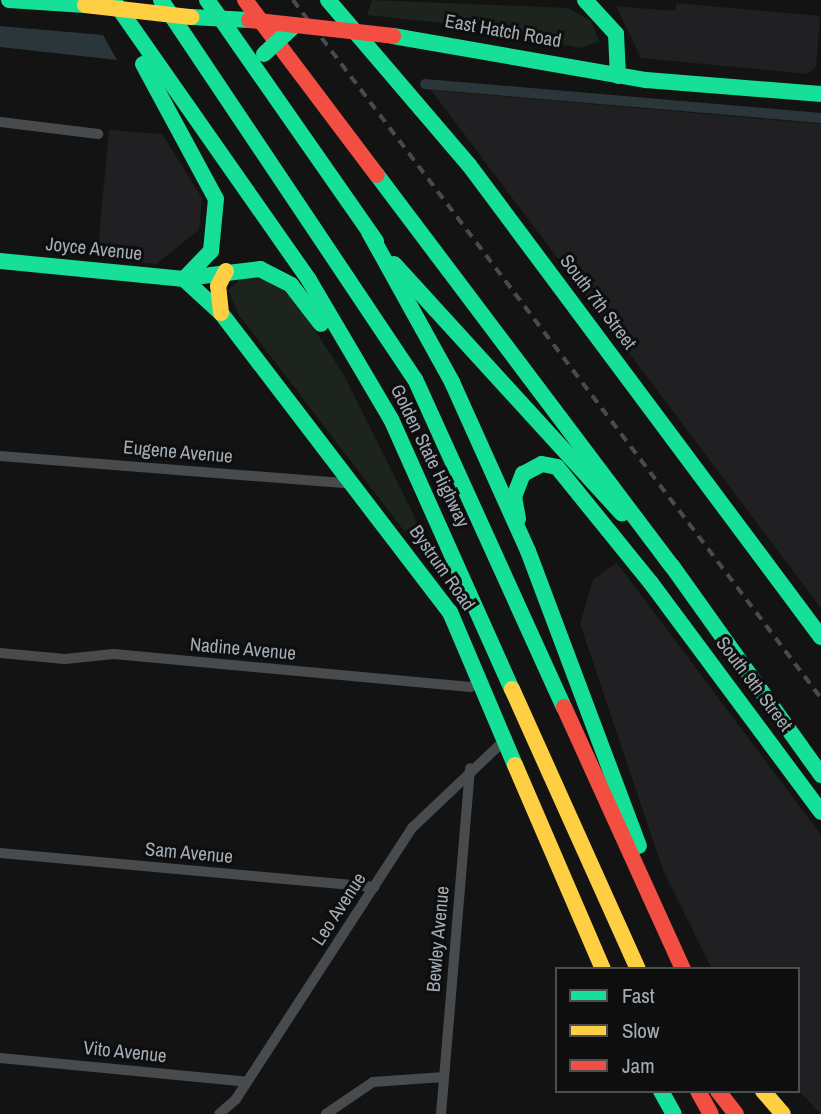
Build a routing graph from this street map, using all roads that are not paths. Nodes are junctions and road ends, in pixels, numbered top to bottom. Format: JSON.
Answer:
{"nodes":[{"id":1,"x":9,"y":0,"type":"edge"},
{"id":2,"x":111,"y":0,"type":"edge"},
{"id":3,"x":161,"y":0,"type":"edge"},
{"id":4,"x":207,"y":0,"type":"edge"},
{"id":5,"x":245,"y":0,"type":"edge"},
{"id":6,"x":585,"y":0,"type":"edge"},
{"id":7,"x":330,"y":1,"type":"edge"},
{"id":8,"x":221,"y":19,"type":"junction"},
{"id":9,"x":296,"y":25,"type":"junction"},
{"id":10,"x":618,"y":76,"type":"junction"},
{"id":11,"x":269,"y":89,"type":"junction"},
{"id":12,"x":821,"y":94,"type":"edge"},
{"id":13,"x":0,"y":121,"type":"edge"},
{"id":14,"x":98,"y":134,"type":"dead end"},
{"id":15,"x":369,"y":232,"type":"junction"},
{"id":16,"x":0,"y":261,"type":"edge"},
{"id":17,"x":226,"y":271,"type":"junction"},
{"id":18,"x":184,"y":279,"type":"junction"},
{"id":19,"x":222,"y":313,"type":"junction"},
{"id":20,"x":391,"y":419,"type":"junction"},
{"id":21,"x":0,"y":456,"type":"edge"},
{"id":22,"x":353,"y":484,"type":"junction"},
{"id":23,"x":527,"y":551,"type":"junction"},
{"id":24,"x":672,"y":566,"type":"junction"},
{"id":25,"x":821,"y":637,"type":"edge"},
{"id":26,"x":0,"y":653,"type":"edge"},
{"id":27,"x":482,"y":682,"type":"junction"},
{"id":28,"x":506,"y":738,"type":"junction"},
{"id":29,"x":470,"y":768,"type":"junction"},
{"id":30,"x":821,"y":775,"type":"edge"},
{"id":31,"x":821,"y":812,"type":"edge"},
{"id":32,"x":0,"y":853,"type":"edge"},
{"id":33,"x":374,"y":887,"type":"junction"},
{"id":34,"x":615,"y":927,"type":"junction"},
{"id":35,"x":668,"y":938,"type":"junction"},
{"id":36,"x":602,"y":967,"type":"edge"},
{"id":37,"x":630,"y":967,"type":"edge"},
{"id":38,"x":637,"y":967,"type":"edge"},
{"id":39,"x":681,"y":967,"type":"edge"},
{"id":40,"x":0,"y":1058,"type":"edge"},
{"id":41,"x":443,"y":1077,"type":"junction"},
{"id":42,"x":247,"y":1082,"type":"junction"},
{"id":43,"x":662,"y":1093,"type":"edge"},
{"id":44,"x":699,"y":1093,"type":"edge"},
{"id":45,"x":720,"y":1093,"type":"edge"},
{"id":46,"x":765,"y":1093,"type":"edge"},
{"id":47,"x":219,"y":1114,"type":"edge"},
{"id":48,"x":326,"y":1114,"type":"edge"},
{"id":49,"x":441,"y":1114,"type":"edge"},
{"id":50,"x":674,"y":1114,"type":"edge"},
{"id":51,"x":711,"y":1114,"type":"edge"},
{"id":52,"x":736,"y":1114,"type":"edge"},
{"id":53,"x":783,"y":1114,"type":"edge"}],
"edges":[{"from":1,"to":8,"type":"main road","name":"East Hatch Road","bridge":true},
{"from":2,"to":18,"type":"main road"},
{"from":2,"to":20,"type":"main road","name":"Golden State Highway"},
{"from":3,"to":35,"type":"main road","name":"Golden State Highway"},
{"from":4,"to":8,"type":"main road"},
{"from":5,"to":24,"type":"main road"},
{"from":6,"to":10,"type":"main road"},
{"from":7,"to":25,"type":"main road","name":"South 7th Street"},
{"from":8,"to":9,"type":"main road","name":"East Hatch Road","bridge":true},
{"from":8,"to":11,"type":"main road"},
{"from":9,"to":10,"type":"main road","name":"East Hatch Road","bridge":true},
{"from":9,"to":11,"type":"main road","bridge":true},
{"from":10,"to":12,"type":"main road","name":"East Hatch Road"},
{"from":11,"to":15,"type":"main road"},
{"from":13,"to":14,"type":"street"},
{"from":15,"to":23,"type":"main road"},
{"from":15,"to":24,"type":"main road"},
{"from":16,"to":18,"type":"main road","name":"Joyce Avenue"},
{"from":17,"to":18,"type":"main road","name":"Joyce Avenue"},
{"from":17,"to":19,"type":"main road"},
{"from":17,"to":20,"type":"main road","name":"Joyce Avenue"},
{"from":18,"to":19,"type":"main road","name":"Bystrum Road"},
{"from":19,"to":22,"type":"main road","name":"Bystrum Road"},
{"from":20,"to":34,"type":"main road","name":"Golden State Highway"},
{"from":21,"to":22,"type":"street","name":"Eugene Avenue"},
{"from":22,"to":27,"type":"main road","name":"Bystrum Road"},
{"from":23,"to":31,"type":"main road","name":"South 9th Street"},
{"from":23,"to":35,"type":"main road"},
{"from":24,"to":30,"type":"main road","name":"South 9th Street"},
{"from":26,"to":27,"type":"street","name":"Nadine Avenue"},
{"from":27,"to":28,"type":"main road","name":"Bystrum Road"},
{"from":28,"to":29,"type":"street","name":"Leo Avenue"},
{"from":28,"to":36,"type":"main road","name":"Bystrum Road"},
{"from":29,"to":33,"type":"street","name":"Leo Avenue"},
{"from":29,"to":41,"type":"street","name":"Bewley Avenue"},
{"from":32,"to":33,"type":"street","name":"Sam Avenue"},
{"from":33,"to":42,"type":"street","name":"Leo Avenue"},
{"from":34,"to":37,"type":"main road"},
{"from":34,"to":38,"type":"main road","name":"Golden State Highway"},
{"from":35,"to":39,"type":"main road","name":"Golden State Highway"},
{"from":40,"to":42,"type":"street","name":"Vito Avenue"},
{"from":41,"to":48,"type":"street"},
{"from":41,"to":49,"type":"street","name":"Bewley Avenue"},
{"from":42,"to":47,"type":"street","name":"Leo Avenue"},
{"from":43,"to":50,"type":"main road"},
{"from":44,"to":51,"type":"main road"},
{"from":45,"to":52,"type":"main road"},
{"from":46,"to":53,"type":"main road"}]}
